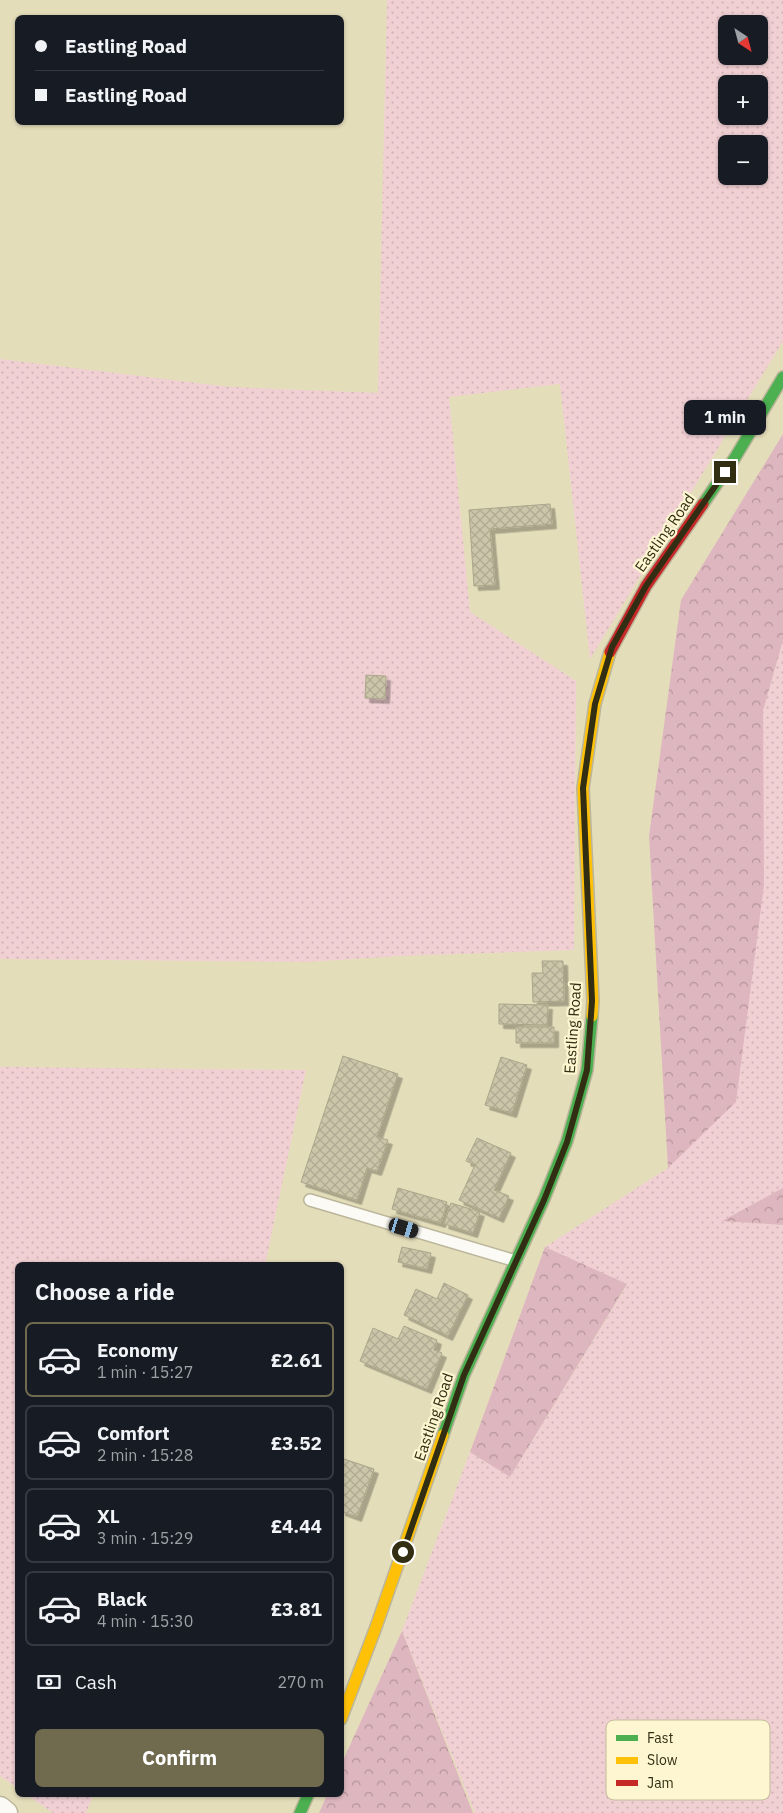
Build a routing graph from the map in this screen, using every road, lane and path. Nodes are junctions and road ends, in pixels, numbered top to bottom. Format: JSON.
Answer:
{"nodes":[{"id":1,"x":783,"y":378,"type":"edge"},
{"id":2,"x":310,"y":1200,"type":"dead end"},
{"id":3,"x":516,"y":1261,"type":"junction"},
{"id":4,"x":344,"y":1711,"type":"edge"},
{"id":5,"x":307,"y":1797,"type":"edge"},
{"id":6,"x":0,"y":1808,"type":"edge"},
{"id":7,"x":6,"y":1813,"type":"edge"},
{"id":8,"x":300,"y":1813,"type":"edge"}],
"edges":[{"from":1,"to":3,"type":"street","name":"Eastling Road"},
{"from":2,"to":3,"type":"lane"},
{"from":3,"to":4,"type":"street","name":"Eastling Road"},
{"from":5,"to":8,"type":"street"},
{"from":6,"to":7,"type":"street"}]}
